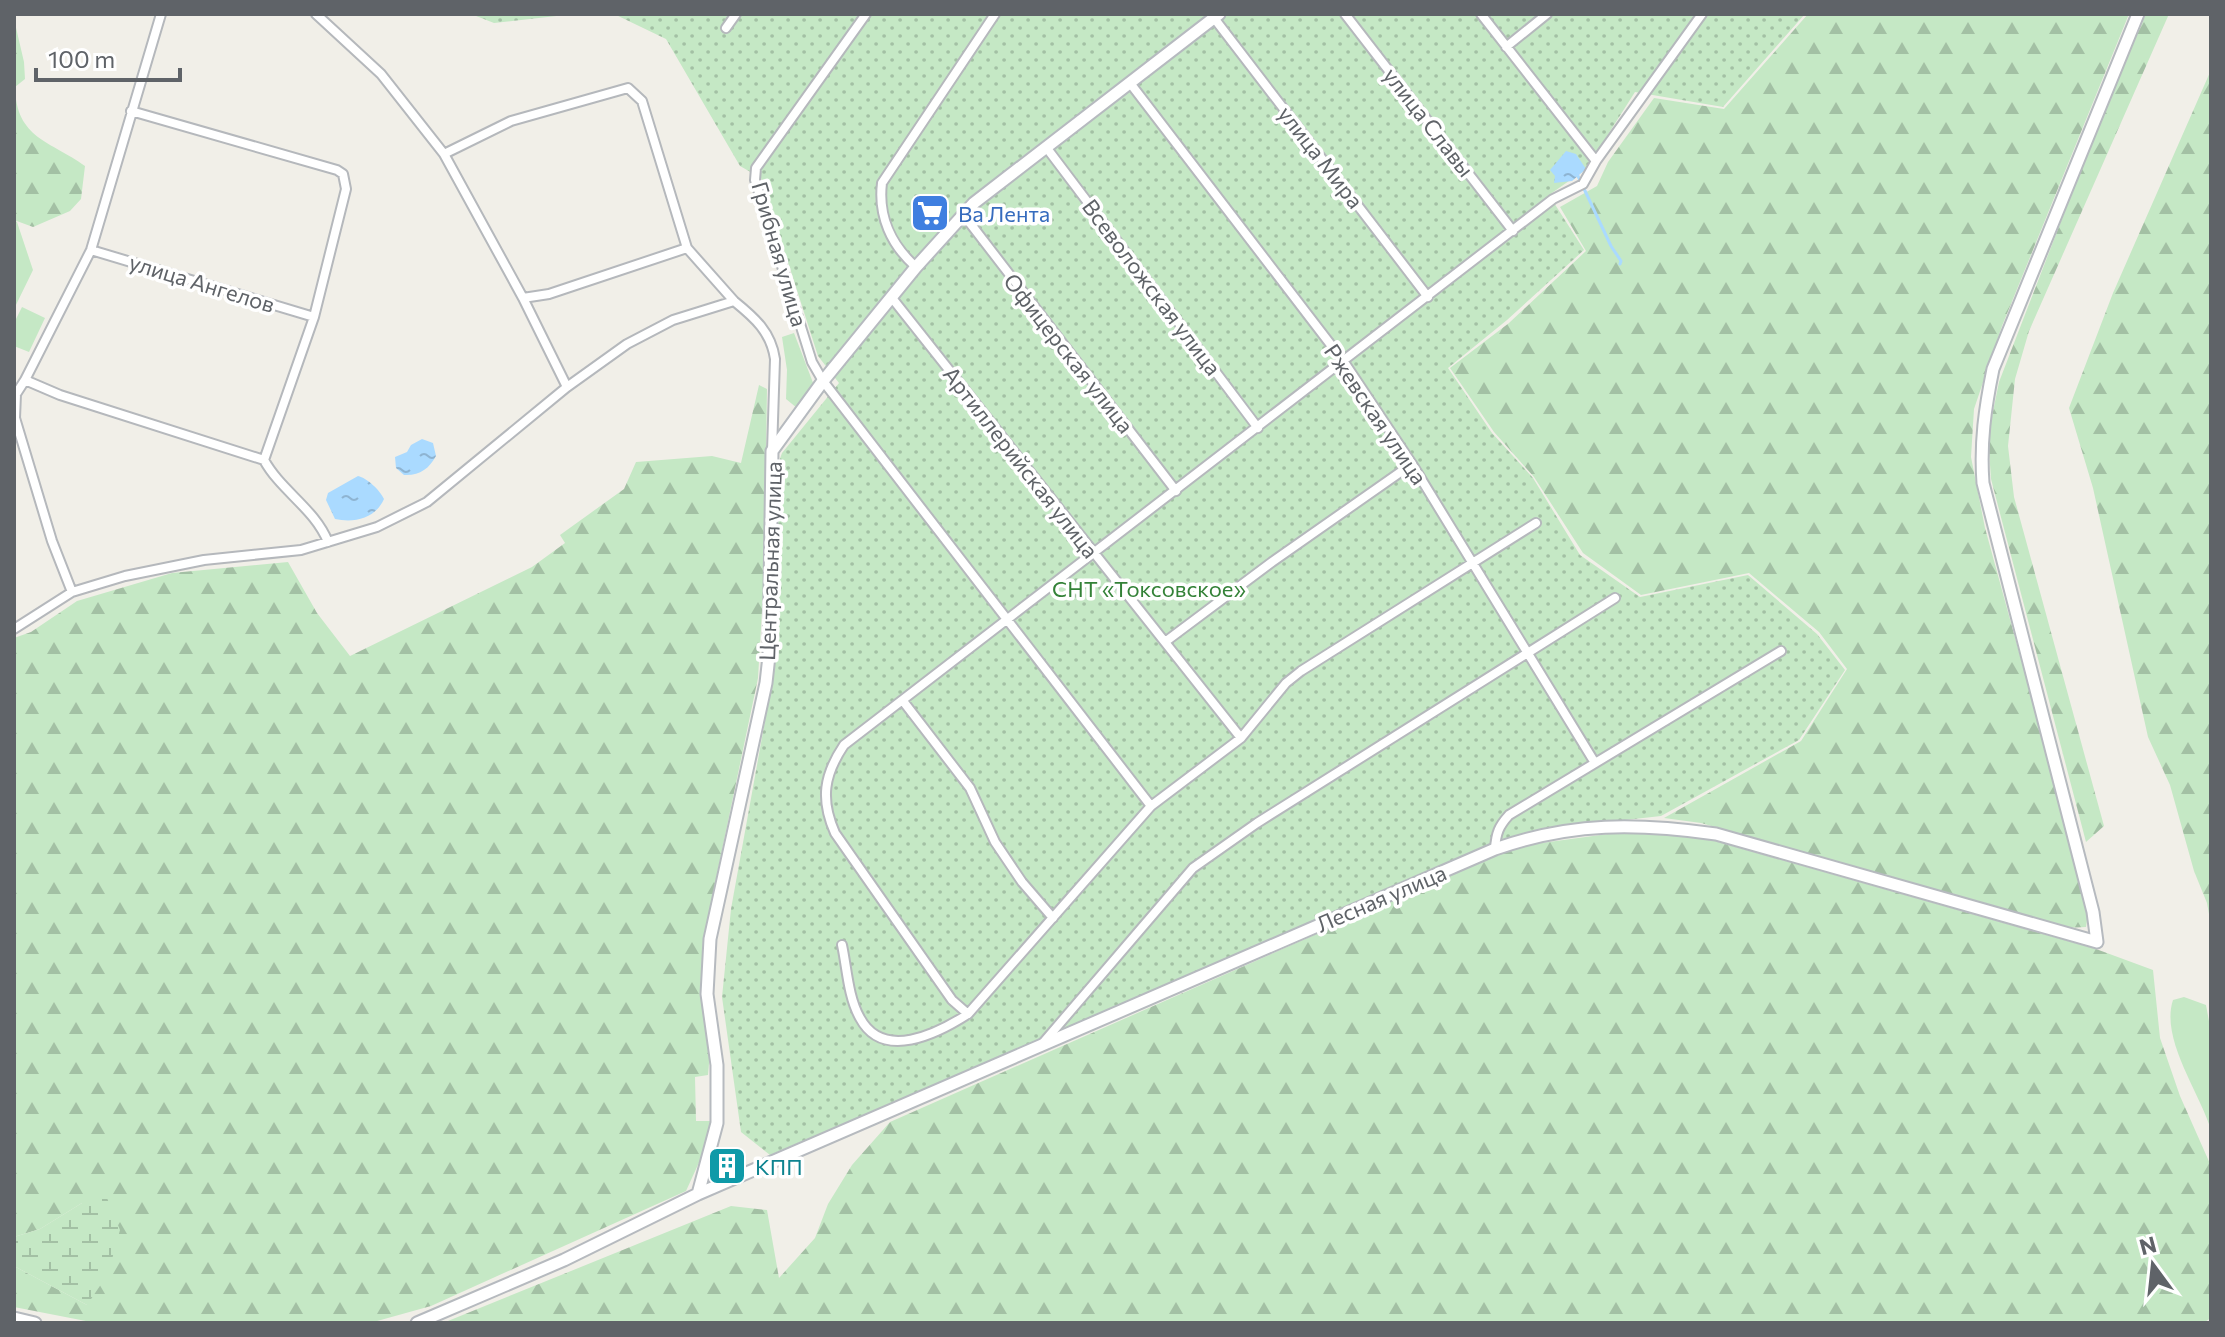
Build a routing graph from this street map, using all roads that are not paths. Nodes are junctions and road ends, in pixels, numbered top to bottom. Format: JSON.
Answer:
{"nodes":[{"id":1,"x":161,"y":14,"type":"edge"},
{"id":2,"x":316,"y":14,"type":"edge"},
{"id":3,"x":736,"y":14,"type":"edge"},
{"id":4,"x":866,"y":14,"type":"edge"},
{"id":5,"x":995,"y":14,"type":"edge"},
{"id":6,"x":1345,"y":14,"type":"edge"},
{"id":7,"x":1481,"y":14,"type":"edge"},
{"id":8,"x":1547,"y":14,"type":"edge"},
{"id":9,"x":1702,"y":14,"type":"edge"},
{"id":10,"x":2138,"y":14,"type":"edge"},
{"id":11,"x":1217,"y":16,"type":"edge"},
{"id":12,"x":726,"y":28,"type":"dead end"},
{"id":13,"x":1506,"y":47,"type":"junction"},
{"id":14,"x":1130,"y":83,"type":"junction"},
{"id":15,"x":131,"y":111,"type":"junction"},
{"id":16,"x":1046,"y":147,"type":"junction"},
{"id":17,"x":444,"y":154,"type":"junction"},
{"id":18,"x":1596,"y":161,"type":"junction"},
{"id":19,"x":963,"y":214,"type":"junction"},
{"id":20,"x":1513,"y":231,"type":"junction"},
{"id":21,"x":687,"y":248,"type":"junction"},
{"id":22,"x":91,"y":250,"type":"junction"},
{"id":23,"x":916,"y":267,"type":"junction"},
{"id":24,"x":1428,"y":297,"type":"junction"},
{"id":25,"x":523,"y":298,"type":"junction"},
{"id":26,"x":892,"y":298,"type":"junction"},
{"id":27,"x":734,"y":301,"type":"junction"},
{"id":28,"x":314,"y":317,"type":"junction"},
{"id":29,"x":1344,"y":362,"type":"junction"},
{"id":30,"x":25,"y":380,"type":"junction"},
{"id":31,"x":823,"y":381,"type":"junction"},
{"id":32,"x":567,"y":387,"type":"junction"},
{"id":33,"x":1258,"y":428,"type":"junction"},
{"id":34,"x":772,"y":451,"type":"junction"},
{"id":35,"x":264,"y":460,"type":"junction"},
{"id":36,"x":1412,"y":464,"type":"junction"},
{"id":37,"x":1176,"y":491,"type":"junction"},
{"id":38,"x":1536,"y":523,"type":"dead end"},
{"id":39,"x":328,"y":542,"type":"junction"},
{"id":40,"x":1094,"y":554,"type":"junction"},
{"id":41,"x":1472,"y":564,"type":"junction"},
{"id":42,"x":72,"y":592,"type":"junction"},
{"id":43,"x":1615,"y":598,"type":"dead end"},
{"id":44,"x":1008,"y":620,"type":"junction"},
{"id":45,"x":14,"y":629,"type":"edge"},
{"id":46,"x":1165,"y":642,"type":"junction"},
{"id":47,"x":1781,"y":651,"type":"dead end"},
{"id":48,"x":1528,"y":653,"type":"junction"},
{"id":49,"x":903,"y":701,"type":"junction"},
{"id":50,"x":1241,"y":738,"type":"junction"},
{"id":51,"x":1595,"y":763,"type":"junction"},
{"id":52,"x":1151,"y":806,"type":"junction"},
{"id":53,"x":1495,"y":849,"type":"junction"},
{"id":54,"x":1053,"y":918,"type":"junction"},
{"id":55,"x":842,"y":945,"type":"dead end"},
{"id":56,"x":968,"y":1014,"type":"junction"},
{"id":57,"x":1042,"y":1044,"type":"junction"},
{"id":58,"x":698,"y":1194,"type":"junction"},
{"id":59,"x":14,"y":1318,"type":"edge"},
{"id":60,"x":35,"y":1323,"type":"edge"},
{"id":61,"x":417,"y":1323,"type":"edge"}],
"edges":[{"from":1,"to":15,"type":"street"},
{"from":2,"to":17,"type":"street"},
{"from":3,"to":12,"type":"street"},
{"from":4,"to":31,"type":"street","name":"Грибная улица"},
{"from":5,"to":23,"type":"street"},
{"from":6,"to":20,"type":"street","name":"улица Славы"},
{"from":7,"to":13,"type":"street"},
{"from":8,"to":13,"type":"street"},
{"from":9,"to":18,"type":"street"},
{"from":10,"to":53,"type":"street","name":"Лесная улица"},
{"from":11,"to":14,"type":"street","name":"Центральная улица"},
{"from":11,"to":24,"type":"street","name":"улица Мира"},
{"from":13,"to":18,"type":"street"},
{"from":14,"to":16,"type":"street","name":"Центральная улица"},
{"from":14,"to":29,"type":"street","name":"Ржевская улица"},
{"from":15,"to":22,"type":"street"},
{"from":15,"to":28,"type":"street"},
{"from":16,"to":19,"type":"street","name":"Центральная улица"},
{"from":16,"to":33,"type":"street","name":"Всеволожская улица"},
{"from":17,"to":21,"type":"street"},
{"from":17,"to":25,"type":"street"},
{"from":18,"to":20,"type":"street"},
{"from":19,"to":23,"type":"street","name":"Центральная улица"},
{"from":19,"to":37,"type":"street","name":"Офицерская улица"},
{"from":20,"to":24,"type":"street"},
{"from":21,"to":25,"type":"street"},
{"from":21,"to":27,"type":"street"},
{"from":22,"to":28,"type":"street","name":"улица Ангелов"},
{"from":22,"to":30,"type":"street"},
{"from":23,"to":26,"type":"street","name":"Центральная улица"},
{"from":24,"to":29,"type":"street"},
{"from":25,"to":32,"type":"street"},
{"from":26,"to":31,"type":"street","name":"Центральная улица"},
{"from":26,"to":40,"type":"street","name":"Артиллерийская улица"},
{"from":27,"to":32,"type":"street"},
{"from":27,"to":34,"type":"street"},
{"from":28,"to":35,"type":"street"},
{"from":29,"to":33,"type":"street"},
{"from":29,"to":36,"type":"street","name":"Ржевская улица"},
{"from":30,"to":35,"type":"street"},
{"from":30,"to":42,"type":"street"},
{"from":31,"to":34,"type":"street","name":"Центральная улица"},
{"from":31,"to":44,"type":"street"},
{"from":32,"to":39,"type":"street"},
{"from":33,"to":37,"type":"street"},
{"from":34,"to":58,"type":"street","name":"Центральная улица"},
{"from":35,"to":39,"type":"street"},
{"from":36,"to":41,"type":"street","name":"Ржевская улица"},
{"from":36,"to":46,"type":"street"},
{"from":37,"to":40,"type":"street"},
{"from":38,"to":41,"type":"street"},
{"from":39,"to":42,"type":"street"},
{"from":40,"to":44,"type":"street"},
{"from":40,"to":46,"type":"street","name":"Артиллерийская улица"},
{"from":41,"to":48,"type":"street","name":"Ржевская улица"},
{"from":41,"to":50,"type":"street"},
{"from":42,"to":45,"type":"street"},
{"from":43,"to":48,"type":"street"},
{"from":44,"to":49,"type":"street"},
{"from":44,"to":52,"type":"street"},
{"from":46,"to":50,"type":"street","name":"Артиллерийская улица"},
{"from":47,"to":51,"type":"street"},
{"from":48,"to":51,"type":"street","name":"Ржевская улица"},
{"from":48,"to":57,"type":"street"},
{"from":49,"to":54,"type":"street"},
{"from":49,"to":56,"type":"street"},
{"from":50,"to":52,"type":"street"},
{"from":51,"to":53,"type":"street"},
{"from":52,"to":54,"type":"street"},
{"from":53,"to":57,"type":"street","name":"Лесная улица"},
{"from":54,"to":56,"type":"street"},
{"from":55,"to":56,"type":"street"},
{"from":57,"to":58,"type":"street","name":"Лесная улица"},
{"from":58,"to":61,"type":"street","name":"Лесная улица"},
{"from":59,"to":60,"type":"street"}]}
